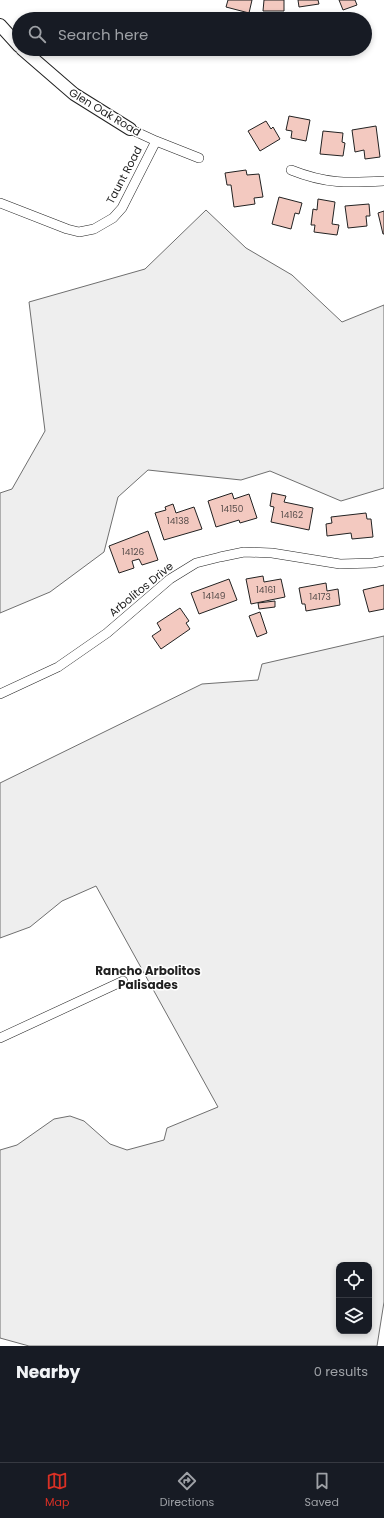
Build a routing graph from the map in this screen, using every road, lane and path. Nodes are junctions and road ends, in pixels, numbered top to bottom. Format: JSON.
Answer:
{"nodes":[{"id":1,"x":0,"y":25,"type":"edge"},
{"id":2,"x":12,"y":38,"type":"edge"},
{"id":3,"x":30,"y":56,"type":"edge"},
{"id":4,"x":130,"y":129,"type":"joint"},
{"id":5,"x":156,"y":141,"type":"junction"},
{"id":6,"x":199,"y":158,"type":"dead end"},
{"id":7,"x":291,"y":170,"type":"dead end"},
{"id":8,"x":384,"y":181,"type":"edge"},
{"id":9,"x":0,"y":205,"type":"edge"},
{"id":10,"x":384,"y":561,"type":"edge"},
{"id":11,"x":0,"y":694,"type":"edge"},
{"id":12,"x":122,"y":981,"type":"dead end"},
{"id":13,"x":0,"y":1038,"type":"edge"}],
"edges":[{"from":1,"to":2,"type":"street"},
{"from":3,"to":4,"type":"street","name":"Glen Oak Road"},
{"from":4,"to":5,"type":"street","name":"Glen Oak Road"},
{"from":5,"to":6,"type":"street","name":"Glen Oak Road"},
{"from":5,"to":9,"type":"street","name":"Taunt Road"},
{"from":7,"to":8,"type":"street"},
{"from":10,"to":11,"type":"street","name":"Arbolitos Drive"},
{"from":12,"to":13,"type":"street"}]}
